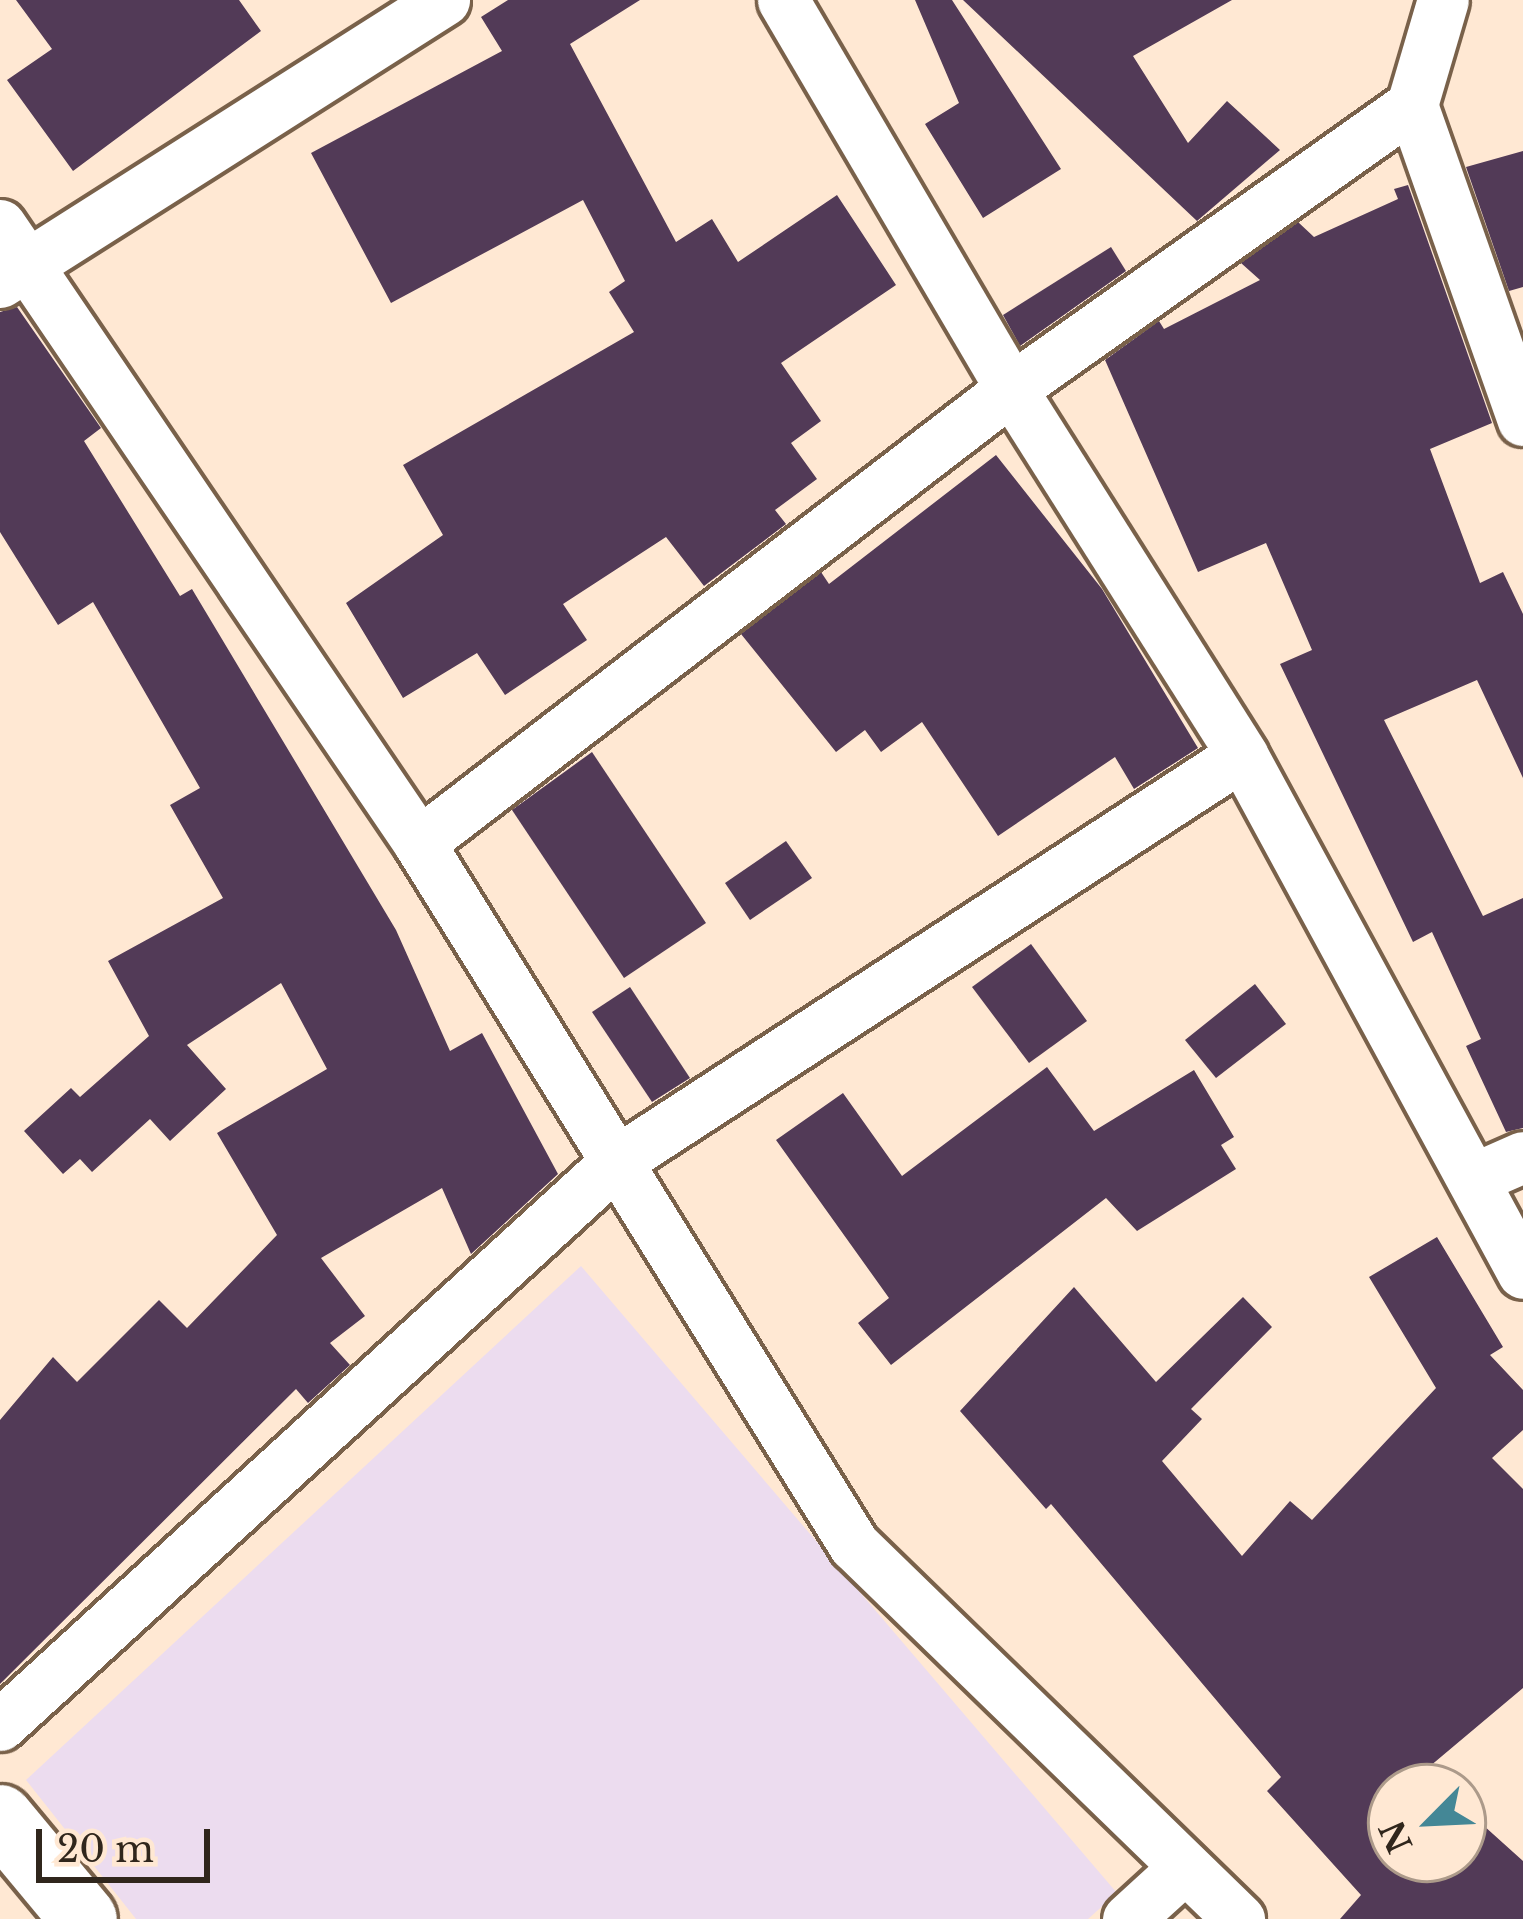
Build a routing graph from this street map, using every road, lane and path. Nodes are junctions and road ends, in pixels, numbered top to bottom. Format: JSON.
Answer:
{"nodes":[{"id":1,"x":444,"y":0,"type":"edge"},
{"id":2,"x":783,"y":0,"type":"edge"},
{"id":3,"x":1442,"y":0,"type":"edge"},
{"id":4,"x":1412,"y":105,"type":"junction"},
{"id":5,"x":7,"y":257,"type":"edge"},
{"id":6,"x":1011,"y":389,"type":"junction"},
{"id":7,"x":1523,"y":420,"type":"edge"},
{"id":8,"x":1242,"y":755,"type":"junction"},
{"id":9,"x":419,"y":843,"type":"junction"},
{"id":10,"x":1523,"y":1157,"type":"edge"},
{"id":11,"x":617,"y":1161,"type":"junction"},
{"id":12,"x":1475,"y":1178,"type":"junction"},
{"id":13,"x":1523,"y":1273,"type":"edge"},
{"id":14,"x":0,"y":1725,"type":"edge"},
{"id":15,"x":2,"y":1825,"type":"edge"},
{"id":16,"x":1185,"y":1868,"type":"junction"},
{"id":17,"x":84,"y":1919,"type":"edge"},
{"id":18,"x":1128,"y":1919,"type":"edge"},
{"id":19,"x":1239,"y":1919,"type":"edge"}],
"edges":[{"from":1,"to":5,"type":"street"},
{"from":2,"to":6,"type":"street"},
{"from":3,"to":4,"type":"street"},
{"from":4,"to":6,"type":"street"},
{"from":4,"to":7,"type":"street"},
{"from":5,"to":9,"type":"street"},
{"from":6,"to":8,"type":"street"},
{"from":6,"to":9,"type":"street"},
{"from":8,"to":11,"type":"street"},
{"from":8,"to":12,"type":"street"},
{"from":9,"to":11,"type":"street"},
{"from":10,"to":12,"type":"street"},
{"from":11,"to":14,"type":"street"},
{"from":11,"to":16,"type":"street"},
{"from":12,"to":13,"type":"street"},
{"from":15,"to":17,"type":"street"},
{"from":16,"to":18,"type":"street"},
{"from":16,"to":19,"type":"street"}]}
